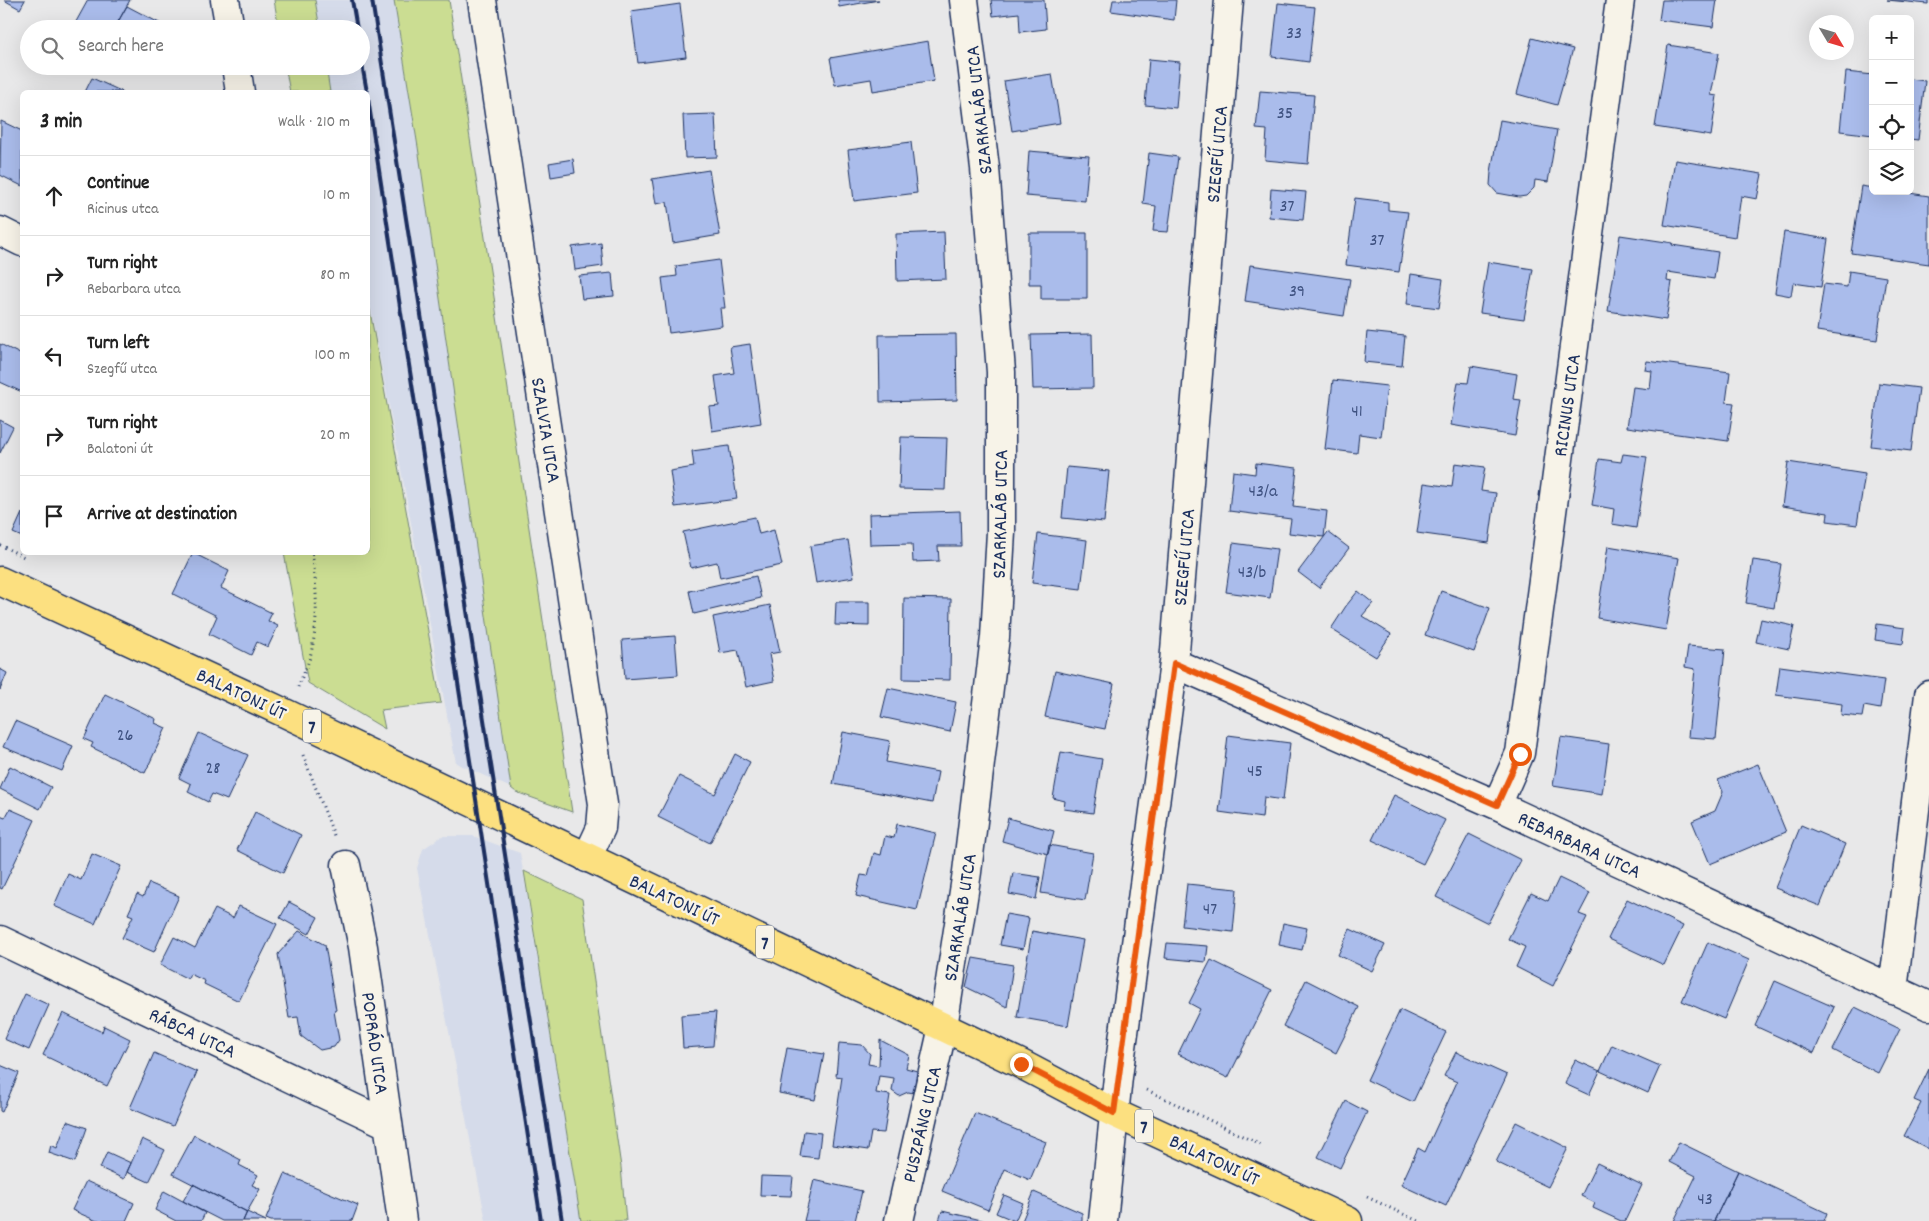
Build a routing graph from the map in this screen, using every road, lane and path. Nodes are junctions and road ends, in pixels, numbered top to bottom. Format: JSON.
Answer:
{"nodes":[{"id":1,"x":225,"y":0,"type":"edge"},
{"id":2,"x":482,"y":0,"type":"edge"},
{"id":3,"x":964,"y":0,"type":"edge"},
{"id":4,"x":1229,"y":0,"type":"edge"},
{"id":5,"x":1620,"y":0,"type":"edge"},
{"id":6,"x":228,"y":20,"type":"edge"},
{"id":7,"x":237,"y":75,"type":"edge"},
{"id":8,"x":240,"y":90,"type":"edge"},
{"id":9,"x":0,"y":231,"type":"edge"},
{"id":10,"x":20,"y":241,"type":"edge"},
{"id":11,"x":312,"y":555,"type":"edge"},
{"id":12,"x":315,"y":577,"type":"dead end"},
{"id":13,"x":0,"y":581,"type":"edge"},
{"id":14,"x":1174,"y":663,"type":"junction"},
{"id":15,"x":1929,"y":695,"type":"edge"},
{"id":16,"x":1497,"y":805,"type":"junction"},
{"id":17,"x":587,"y":858,"type":"junction"},
{"id":18,"x":346,"y":865,"type":"dead end"},
{"id":19,"x":0,"y":940,"type":"edge"},
{"id":20,"x":1894,"y":990,"type":"junction"},
{"id":21,"x":1929,"y":1006,"type":"edge"},
{"id":22,"x":943,"y":1027,"type":"junction"},
{"id":23,"x":1114,"y":1113,"type":"junction"},
{"id":24,"x":387,"y":1124,"type":"junction"},
{"id":25,"x":402,"y":1221,"type":"edge"},
{"id":26,"x":899,"y":1221,"type":"edge"},
{"id":27,"x":1103,"y":1221,"type":"edge"},
{"id":28,"x":1348,"y":1221,"type":"edge"}],
"edges":[{"from":1,"to":6,"type":"street"},
{"from":2,"to":17,"type":"street","name":"SZALVIA UTCA"},
{"from":3,"to":22,"type":"street","name":"SZARKALÁB UTCA"},
{"from":4,"to":14,"type":"street","name":"SZEGFŰ UTCA"},
{"from":5,"to":16,"type":"street","name":"RICINUS UTCA"},
{"from":7,"to":8,"type":"street"},
{"from":9,"to":10,"type":"street"},
{"from":11,"to":12,"type":"path"},
{"from":13,"to":17,"type":"main road","name":"BALATONI ÚT","number":"7"},
{"from":14,"to":16,"type":"street","name":"REBARBARA UTCA"},
{"from":14,"to":23,"type":"street","name":"SZEGFŰ UTCA"},
{"from":15,"to":20,"type":"street"},
{"from":16,"to":20,"type":"street","name":"REBARBARA UTCA"},
{"from":17,"to":22,"type":"main road","name":"BALATONI ÚT","number":"7"},
{"from":18,"to":24,"type":"street","name":"POPRÁD UTCA"},
{"from":19,"to":24,"type":"street","name":"RÁBCA UTCA"},
{"from":20,"to":21,"type":"street","name":"REBARBARA UTCA"},
{"from":22,"to":23,"type":"main road","name":"BALATONI ÚT","number":"7"},
{"from":22,"to":26,"type":"street","name":"PUSZPÁNG UTCA"},
{"from":23,"to":27,"type":"street","name":"SZEGFŰ UTCA"},
{"from":23,"to":28,"type":"main road","name":"BALATONI ÚT","number":"7"},
{"from":24,"to":25,"type":"street","name":"POPRÁD UTCA"}]}
